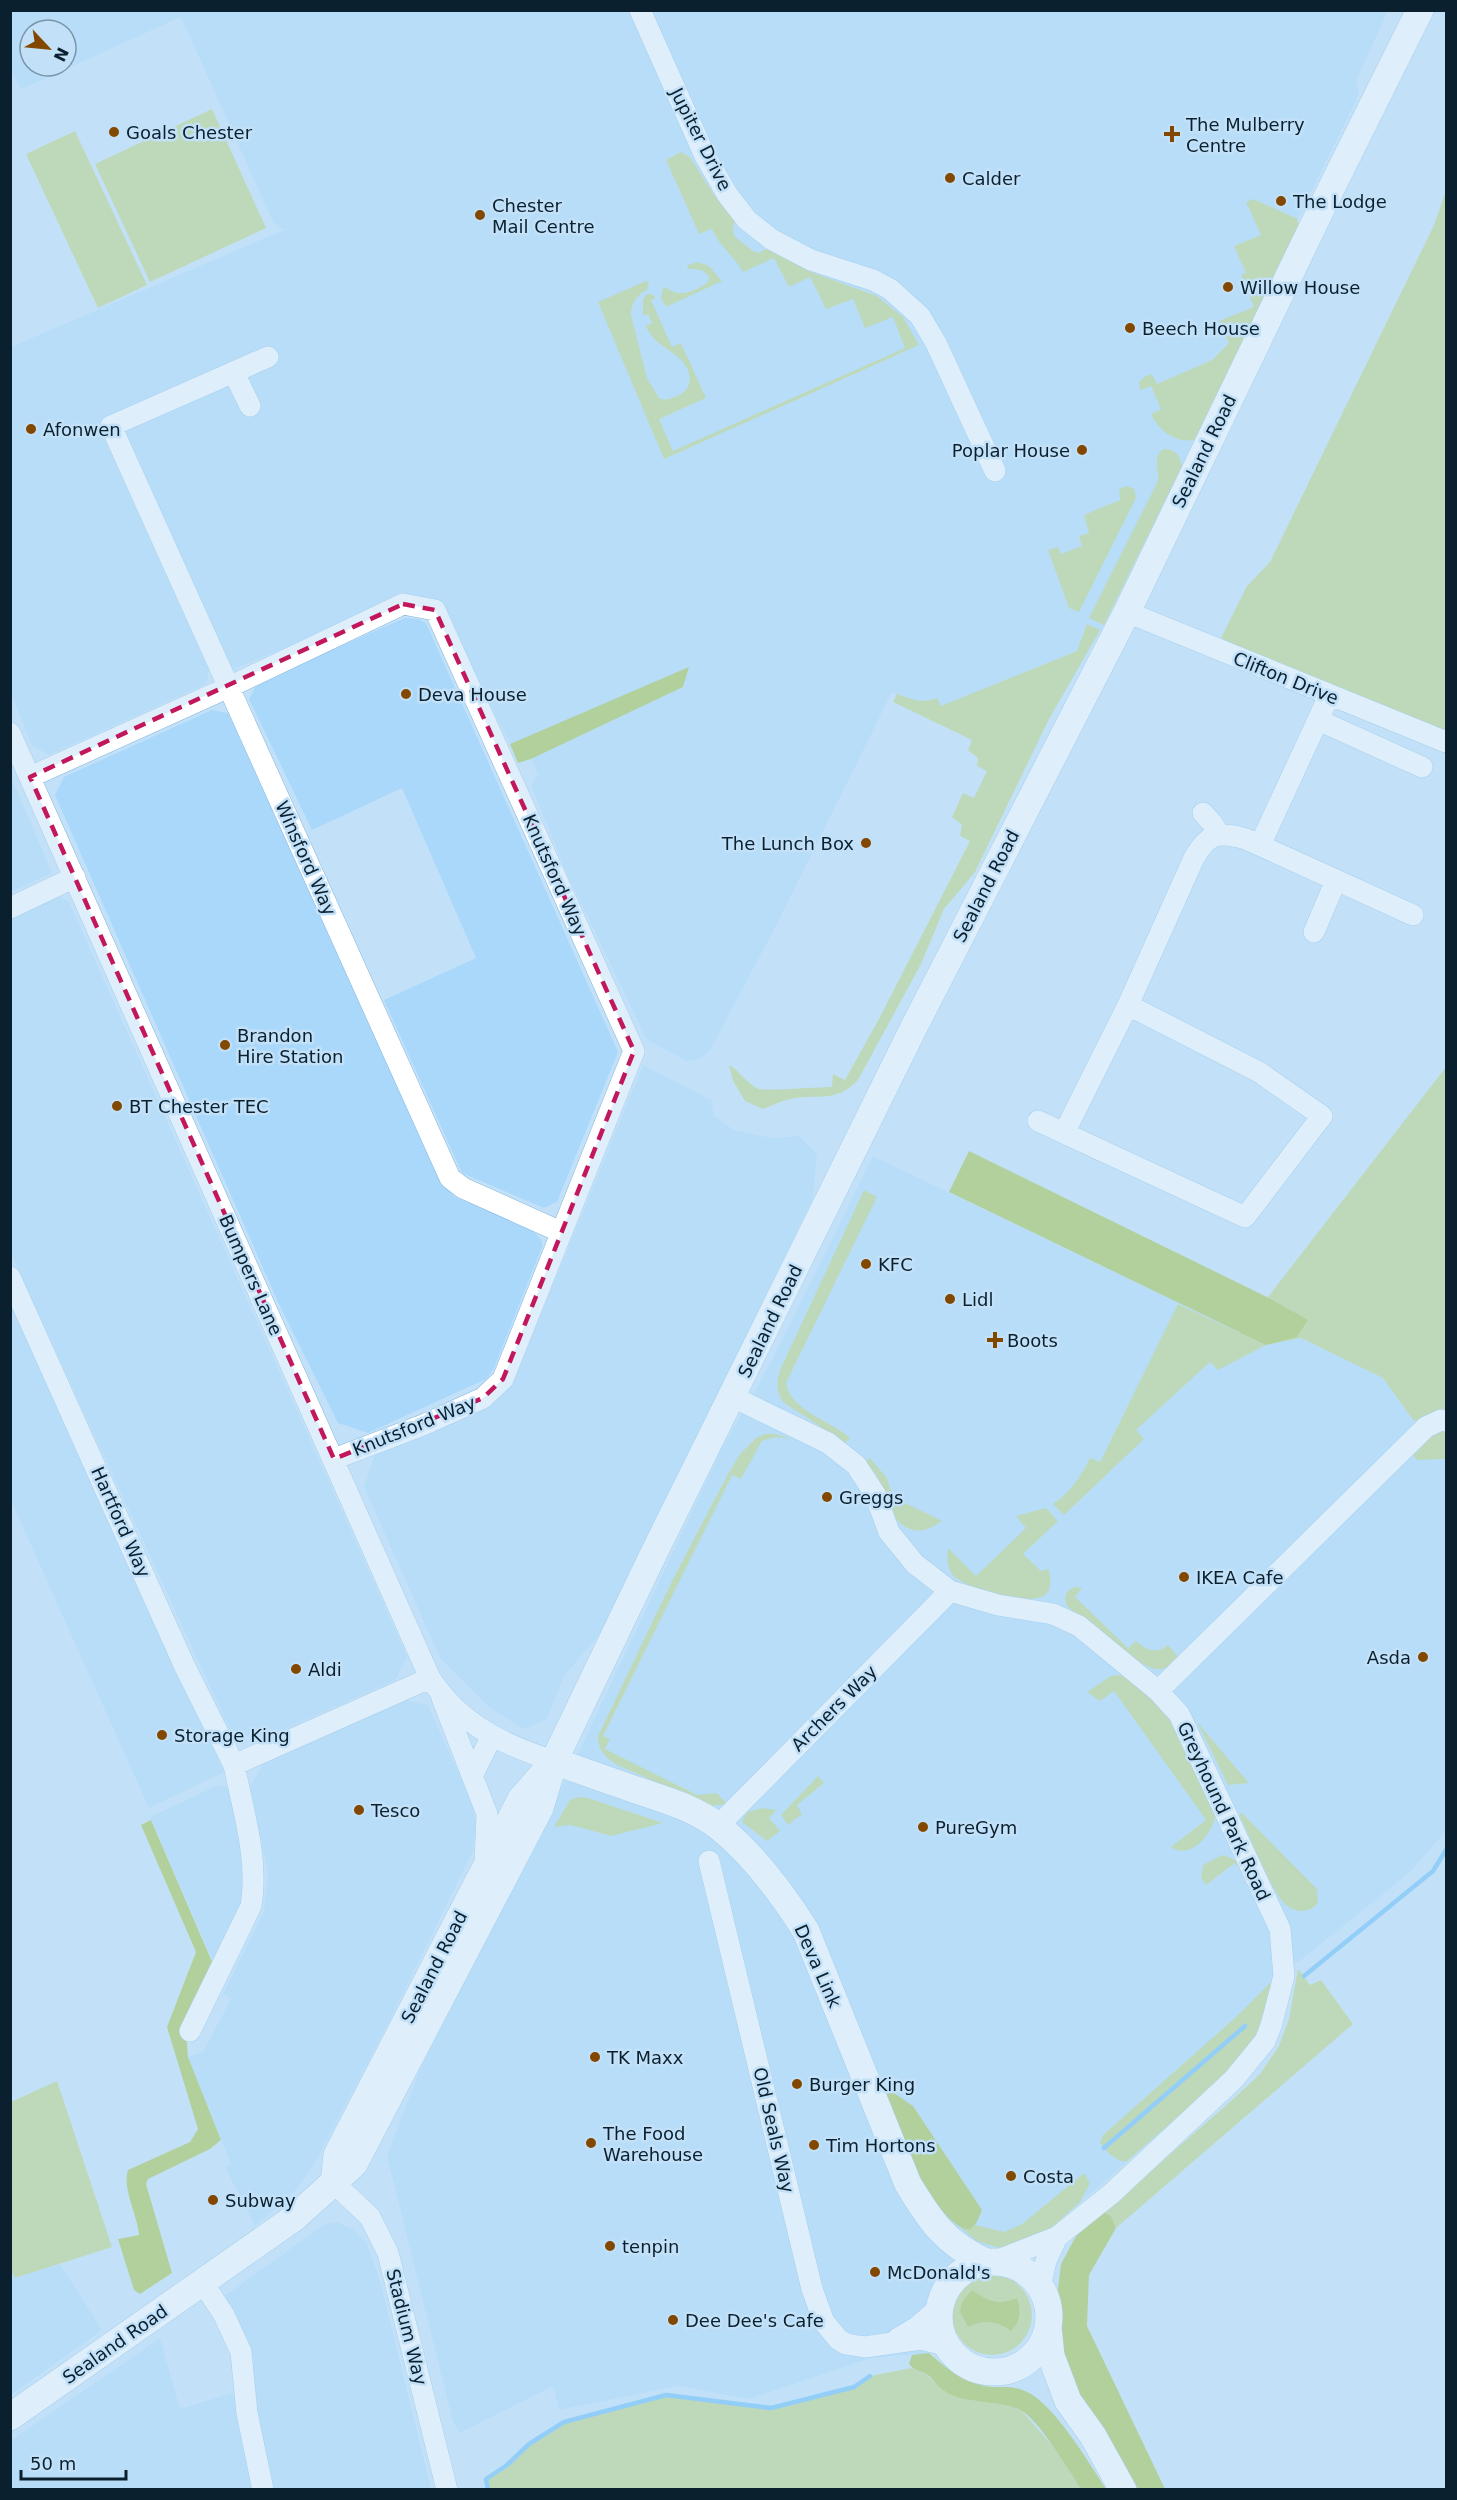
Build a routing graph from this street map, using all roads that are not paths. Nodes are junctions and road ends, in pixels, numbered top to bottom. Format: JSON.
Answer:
{"nodes":[{"id":1,"x":640,"y":10,"type":"edge"},
{"id":2,"x":1420,"y":10,"type":"edge"},
{"id":3,"x":268,"y":357,"type":"dead end"},
{"id":4,"x":234,"y":373,"type":"junction"},
{"id":5,"x":250,"y":406,"type":"dead end"},
{"id":6,"x":995,"y":471,"type":"dead end"},
{"id":7,"x":1127,"y":612,"type":"junction"},
{"id":8,"x":229,"y":687,"type":"junction"},
{"id":9,"x":1329,"y":696,"type":"junction"},
{"id":10,"x":1318,"y":720,"type":"junction"},
{"id":11,"x":10,"y":733,"type":"edge"},
{"id":12,"x":1446,"y":742,"type":"edge"},
{"id":13,"x":1422,"y":767,"type":"dead end"},
{"id":14,"x":30,"y":777,"type":"junction"},
{"id":15,"x":1203,"y":813,"type":"dead end"},
{"id":16,"x":1219,"y":835,"type":"junction"},
{"id":17,"x":1260,"y":845,"type":"junction"},
{"id":18,"x":75,"y":877,"type":"junction"},
{"id":19,"x":1336,"y":880,"type":"junction"},
{"id":20,"x":10,"y":908,"type":"edge"},
{"id":21,"x":1413,"y":915,"type":"dead end"},
{"id":22,"x":1314,"y":932,"type":"dead end"},
{"id":23,"x":1128,"y":1005,"type":"junction"},
{"id":24,"x":1038,"y":1121,"type":"dead end"},
{"id":25,"x":1064,"y":1133,"type":"junction"},
{"id":26,"x":561,"y":1232,"type":"junction"},
{"id":27,"x":10,"y":1277,"type":"edge"},
{"id":28,"x":733,"y":1397,"type":"junction"},
{"id":29,"x":1446,"y":1420,"type":"edge"},
{"id":30,"x":334,"y":1459,"type":"junction"},
{"id":31,"x":950,"y":1591,"type":"junction"},
{"id":32,"x":435,"y":1685,"type":"junction"},
{"id":33,"x":1158,"y":1691,"type":"junction"},
{"id":34,"x":492,"y":1736,"type":"junction"},
{"id":35,"x":554,"y":1761,"type":"junction"},
{"id":36,"x":234,"y":1765,"type":"junction"},
{"id":37,"x":472,"y":1776,"type":"junction"},
{"id":38,"x":718,"y":1826,"type":"junction"},
{"id":39,"x":709,"y":1861,"type":"dead end"},
{"id":40,"x":485,"y":1867,"type":"junction"},
{"id":41,"x":190,"y":2031,"type":"dead end"},
{"id":42,"x":334,"y":2183,"type":"junction"},
{"id":43,"x":930,"y":2221,"type":"junction"},
{"id":44,"x":1058,"y":2237,"type":"junction"},
{"id":45,"x":989,"y":2262,"type":"junction"},
{"id":46,"x":204,"y":2283,"type":"junction"},
{"id":47,"x":1040,"y":2287,"type":"junction"},
{"id":48,"x":940,"y":2303,"type":"junction"},
{"id":49,"x":1048,"y":2325,"type":"junction"},
{"id":50,"x":891,"y":2342,"type":"junction"},
{"id":51,"x":945,"y":2345,"type":"junction"},
{"id":52,"x":1017,"y":2367,"type":"junction"},
{"id":53,"x":1068,"y":2401,"type":"junction"},
{"id":54,"x":10,"y":2417,"type":"edge"},
{"id":55,"x":262,"y":2490,"type":"edge"},
{"id":56,"x":447,"y":2490,"type":"edge"},
{"id":57,"x":1124,"y":2490,"type":"edge"}],
"edges":[{"from":1,"to":6,"type":"street","name":"Jupiter Drive"},
{"from":2,"to":7,"type":"main road","name":"Sealand Road"},
{"from":3,"to":4,"type":"street"},
{"from":4,"to":5,"type":"street"},
{"from":4,"to":8,"type":"street","name":"Winsford Way"},
{"from":7,"to":9,"type":"street","name":"Clifton Drive"},
{"from":7,"to":28,"type":"main road","name":"Sealand Road"},
{"from":8,"to":14,"type":"street","name":"Knutsford Way"},
{"from":8,"to":26,"type":"street","name":"Winsford Way"},
{"from":8,"to":26,"type":"street","name":"Knutsford Way"},
{"from":9,"to":10,"type":"street"},
{"from":9,"to":12,"type":"street","name":"Clifton Drive"},
{"from":10,"to":13,"type":"street"},
{"from":10,"to":17,"type":"street"},
{"from":11,"to":14,"type":"street","name":"Bumpers Lane"},
{"from":14,"to":18,"type":"street","name":"Bumpers Lane"},
{"from":15,"to":16,"type":"street"},
{"from":16,"to":17,"type":"street"},
{"from":16,"to":23,"type":"street"},
{"from":17,"to":19,"type":"street"},
{"from":18,"to":20,"type":"street"},
{"from":18,"to":30,"type":"street","name":"Bumpers Lane"},
{"from":19,"to":21,"type":"street"},
{"from":19,"to":22,"type":"street"},
{"from":23,"to":25,"type":"street"},
{"from":23,"to":25,"type":"street"},
{"from":24,"to":25,"type":"street"},
{"from":26,"to":30,"type":"street","name":"Knutsford Way"},
{"from":27,"to":36,"type":"street","name":"Hartford Way"},
{"from":28,"to":31,"type":"street","name":"Greyhound Park Road"},
{"from":28,"to":35,"type":"main road","name":"Sealand Road"},
{"from":29,"to":33,"type":"street"},
{"from":30,"to":32,"type":"street","name":"Bumpers Lane"},
{"from":31,"to":33,"type":"street","name":"Greyhound Park Road"},
{"from":31,"to":38,"type":"street","name":"Archers Way"},
{"from":32,"to":34,"type":"street","name":"Bumpers Lane"},
{"from":32,"to":36,"type":"street"},
{"from":32,"to":37,"type":"street"},
{"from":33,"to":44,"type":"street","name":"Greyhound Park Road"},
{"from":34,"to":35,"type":"street","name":"Bumpers Lane"},
{"from":34,"to":37,"type":"street"},
{"from":35,"to":38,"type":"main road","name":"Deva Link"},
{"from":35,"to":40,"type":"main road","name":"Sealand Road"},
{"from":35,"to":42,"type":"main road","name":"Sealand Road"},
{"from":36,"to":41,"type":"street","name":"Hartford Way"},
{"from":37,"to":40,"type":"street"},
{"from":38,"to":43,"type":"main road","name":"Deva Link"},
{"from":39,"to":50,"type":"street","name":"Old Seals Way"},
{"from":40,"to":42,"type":"main road","name":"Sealand Road"},
{"from":42,"to":46,"type":"main road","name":"Sealand Road"},
{"from":42,"to":56,"type":"street","name":"Stadium Way"},
{"from":43,"to":45,"type":"main road","name":"Deva Link"},
{"from":43,"to":48,"type":"main road","name":"Deva Link"},
{"from":44,"to":45,"type":"street","name":"Greyhound Park Road"},
{"from":44,"to":47,"type":"street","name":"Greyhound Park Road"},
{"from":45,"to":47,"type":"main road"},
{"from":45,"to":48,"type":"main road"},
{"from":46,"to":54,"type":"main road","name":"Sealand Road"},
{"from":46,"to":55,"type":"street"},
{"from":47,"to":49,"type":"main road"},
{"from":48,"to":50,"type":"street","name":"Old Seals Way"},
{"from":48,"to":51,"type":"main road"},
{"from":49,"to":52,"type":"main road"},
{"from":49,"to":53,"type":"main road"},
{"from":50,"to":51,"type":"street","name":"Old Seals Way"},
{"from":51,"to":52,"type":"main road"},
{"from":52,"to":53,"type":"main road"},
{"from":53,"to":57,"type":"main road"}]}
